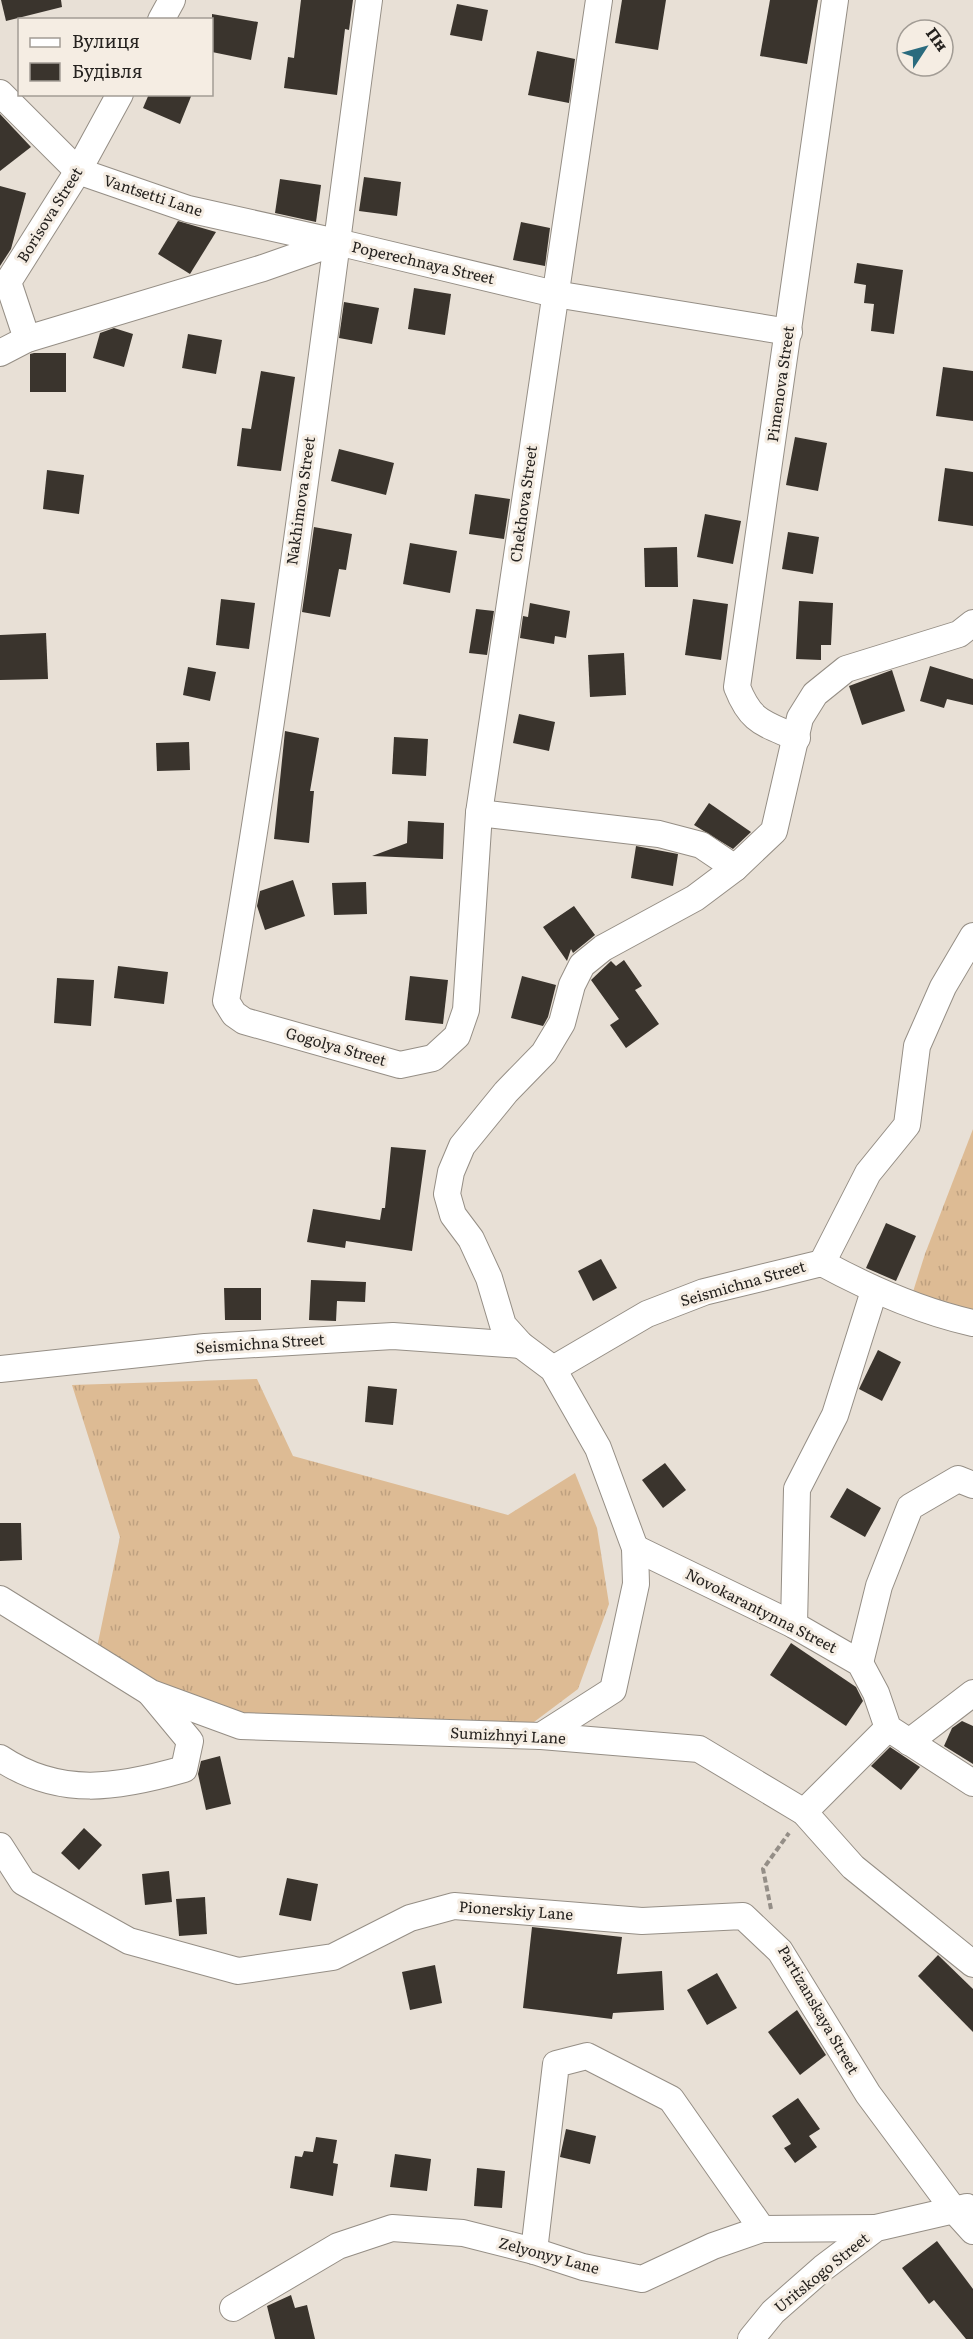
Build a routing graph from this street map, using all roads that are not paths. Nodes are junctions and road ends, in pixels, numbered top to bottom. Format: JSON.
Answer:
{"nodes":[{"id":1,"x":172,"y":0,"type":"edge"},
{"id":2,"x":369,"y":0,"type":"edge"},
{"id":3,"x":600,"y":0,"type":"edge"},
{"id":4,"x":835,"y":0,"type":"edge"},
{"id":5,"x":162,"y":18,"type":"edge"},
{"id":6,"x":0,"y":93,"type":"edge"},
{"id":7,"x":119,"y":96,"type":"edge"},
{"id":8,"x":78,"y":171,"type":"junction"},
{"id":9,"x":336,"y":242,"type":"junction"},
{"id":10,"x":555,"y":294,"type":"junction"},
{"id":11,"x":789,"y":332,"type":"junction"},
{"id":12,"x":27,"y":339,"type":"junction"},
{"id":13,"x":0,"y":353,"type":"edge"},
{"id":14,"x":973,"y":623,"type":"edge"},
{"id":15,"x":796,"y":738,"type":"junction"},
{"id":16,"x":479,"y":813,"type":"junction"},
{"id":17,"x":735,"y":868,"type":"junction"},
{"id":18,"x":973,"y":936,"type":"edge"},
{"id":19,"x":226,"y":1001,"type":"joint"},
{"id":20,"x":466,"y":1011,"type":"joint"},
{"id":21,"x":822,"y":1263,"type":"junction"},
{"id":22,"x":874,"y":1292,"type":"junction"},
{"id":23,"x":973,"y":1323,"type":"edge"},
{"id":24,"x":521,"y":1345,"type":"junction"},
{"id":25,"x":0,"y":1369,"type":"edge"},
{"id":26,"x":553,"y":1369,"type":"junction"},
{"id":27,"x":968,"y":1477,"type":"edge"},
{"id":28,"x":635,"y":1548,"type":"junction"},
{"id":29,"x":0,"y":1599,"type":"edge"},
{"id":30,"x":794,"y":1625,"type":"junction"},
{"id":31,"x":860,"y":1663,"type":"junction"},
{"id":32,"x":151,"y":1693,"type":"junction"},
{"id":33,"x":973,"y":1693,"type":"edge"},
{"id":34,"x":888,"y":1728,"type":"junction"},
{"id":35,"x":541,"y":1736,"type":"junction"},
{"id":36,"x":909,"y":1742,"type":"junction"},
{"id":37,"x":0,"y":1758,"type":"edge"},
{"id":38,"x":973,"y":1783,"type":"edge"},
{"id":39,"x":804,"y":1812,"type":"junction"},
{"id":40,"x":0,"y":1846,"type":"edge"},
{"id":41,"x":780,"y":1951,"type":"joint"},
{"id":42,"x":973,"y":1964,"type":"edge"},
{"id":43,"x":963,"y":2208,"type":"edge"},
{"id":44,"x":876,"y":2228,"type":"junction"},
{"id":45,"x":762,"y":2229,"type":"junction"},
{"id":46,"x":973,"y":2231,"type":"edge"},
{"id":47,"x":534,"y":2251,"type":"junction"},
{"id":48,"x":233,"y":2308,"type":"dead end"},
{"id":49,"x":752,"y":2339,"type":"edge"}],
"edges":[{"from":1,"to":5,"type":"street"},
{"from":2,"to":9,"type":"street","name":"Nakhimova Street"},
{"from":3,"to":10,"type":"street","name":"Chekhova Street"},
{"from":4,"to":11,"type":"street","name":"Pimenova Street"},
{"from":6,"to":8,"type":"street","name":"Vantsetti Lane"},
{"from":7,"to":8,"type":"street","name":"Borisova Street"},
{"from":8,"to":9,"type":"street","name":"Vantsetti Lane"},
{"from":8,"to":12,"type":"street","name":"Borisova Street"},
{"from":9,"to":10,"type":"street","name":"Poperechnaya Street"},
{"from":9,"to":12,"type":"street","name":"Poperechnaya Street"},
{"from":9,"to":19,"type":"street","name":"Nakhimova Street"},
{"from":10,"to":11,"type":"street","name":"Poperechnaya Street"},
{"from":10,"to":16,"type":"street","name":"Chekhova Street"},
{"from":11,"to":15,"type":"street","name":"Pimenova Street"},
{"from":12,"to":13,"type":"street","name":"Poperechnaya Street"},
{"from":14,"to":15,"type":"street"},
{"from":15,"to":17,"type":"street"},
{"from":16,"to":17,"type":"street"},
{"from":16,"to":20,"type":"street","name":"Chekhova Street"},
{"from":17,"to":24,"type":"street"},
{"from":18,"to":21,"type":"street"},
{"from":19,"to":20,"type":"street","name":"Gogolya Street"},
{"from":21,"to":22,"type":"street","name":"Seismichna Street"},
{"from":21,"to":26,"type":"street","name":"Seismichna Street"},
{"from":22,"to":23,"type":"street","name":"Seismichna Street"},
{"from":22,"to":30,"type":"street"},
{"from":24,"to":25,"type":"street","name":"Seismichna Street"},
{"from":24,"to":26,"type":"street"},
{"from":26,"to":28,"type":"street"},
{"from":27,"to":31,"type":"street"},
{"from":28,"to":30,"type":"street","name":"Novokarantynna Street"},
{"from":28,"to":35,"type":"street"},
{"from":29,"to":32,"type":"street","name":"Sumizhnyi Lane"},
{"from":30,"to":31,"type":"street","name":"Novokarantynna Street"},
{"from":31,"to":34,"type":"street"},
{"from":32,"to":35,"type":"street","name":"Sumizhnyi Lane"},
{"from":32,"to":37,"type":"street"},
{"from":33,"to":36,"type":"street"},
{"from":34,"to":36,"type":"street"},
{"from":34,"to":39,"type":"street"},
{"from":35,"to":39,"type":"street","name":"Sumizhnyi Lane"},
{"from":36,"to":38,"type":"street"},
{"from":39,"to":42,"type":"street","name":"Sumizhnyi Lane"},
{"from":40,"to":41,"type":"street","name":"Pionerskiy Lane"},
{"from":41,"to":43,"type":"street","name":"Partizanskaya Street"},
{"from":43,"to":44,"type":"street","name":"Uritskogo Street"},
{"from":43,"to":46,"type":"street","name":"Partizanskaya Street"},
{"from":44,"to":45,"type":"street","name":"Zelyonyy Lane"},
{"from":44,"to":49,"type":"street","name":"Uritskogo Street"},
{"from":45,"to":47,"type":"street","name":"Zelyonyy Lane"},
{"from":45,"to":47,"type":"street"},
{"from":47,"to":48,"type":"street","name":"Zelyonyy Lane"}]}
